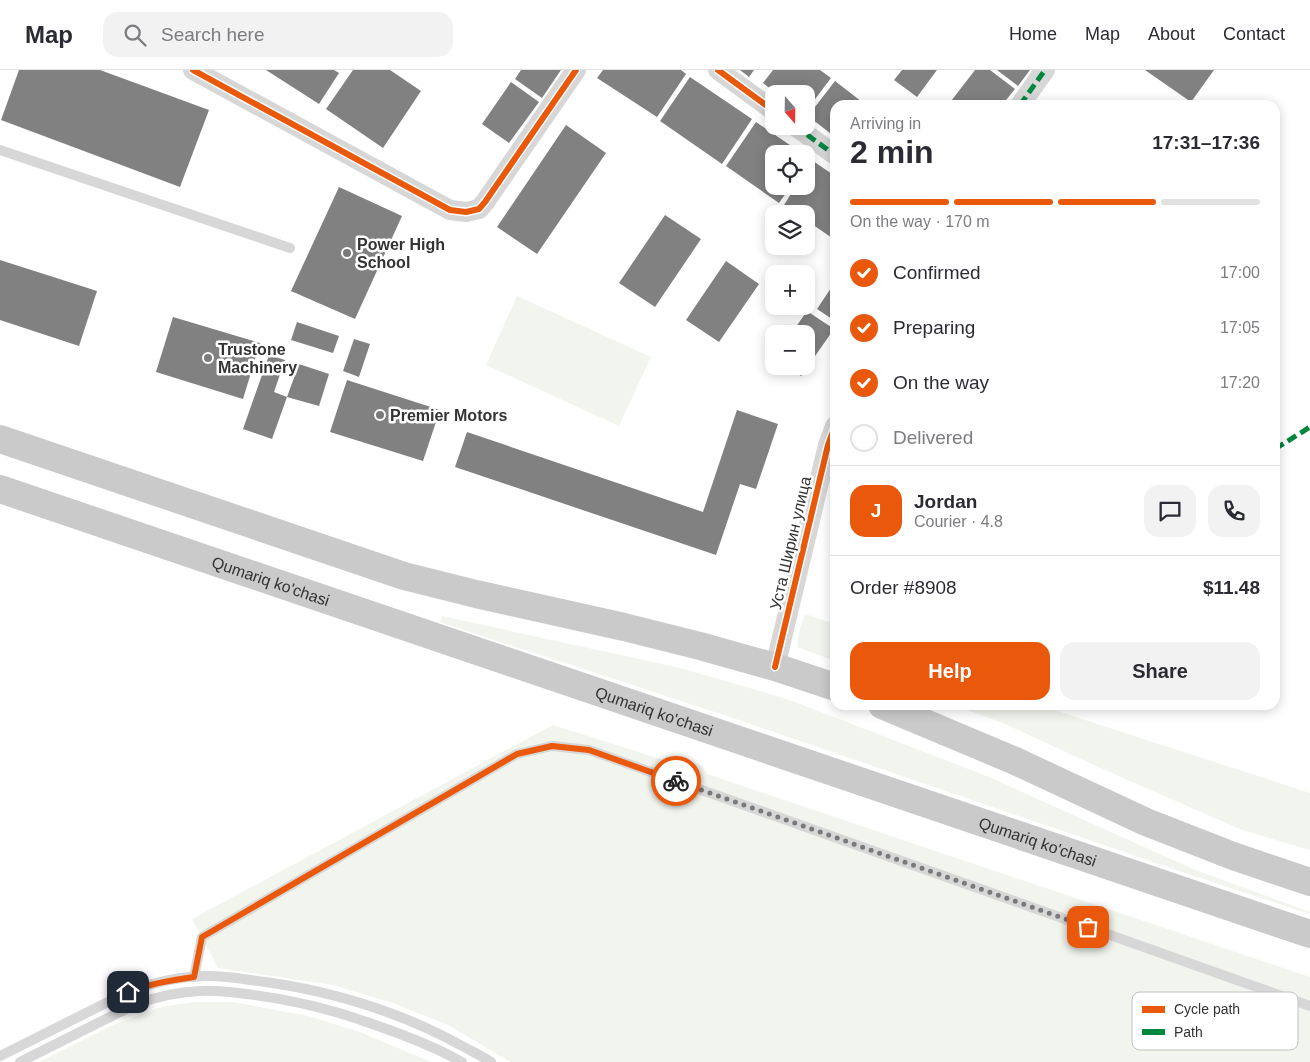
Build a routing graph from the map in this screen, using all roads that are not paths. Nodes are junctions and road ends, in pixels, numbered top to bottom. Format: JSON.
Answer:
{"nodes":[{"id":1,"x":193,"y":70,"type":"edge"},
{"id":2,"x":576,"y":70,"type":"edge"},
{"id":3,"x":718,"y":70,"type":"edge"},
{"id":4,"x":1045,"y":70,"type":"edge"},
{"id":5,"x":1024,"y":100,"type":"edge"},
{"id":6,"x":765,"y":104,"type":"edge"},
{"id":7,"x":807,"y":135,"type":"edge"},
{"id":8,"x":0,"y":150,"type":"edge"},
{"id":9,"x":830,"y":151,"type":"edge"},
{"id":10,"x":290,"y":248,"type":"dead end"},
{"id":11,"x":0,"y":439,"type":"edge"},
{"id":12,"x":830,"y":440,"type":"edge"},
{"id":13,"x":0,"y":489,"type":"edge"},
{"id":14,"x":775,"y":667,"type":"junction"},
{"id":15,"x":830,"y":685,"type":"edge"},
{"id":16,"x":894,"y":710,"type":"edge"},
{"id":17,"x":1310,"y":882,"type":"edge"},
{"id":18,"x":1310,"y":934,"type":"edge"},
{"id":19,"x":194,"y":977,"type":"junction"},
{"id":20,"x":1271,"y":992,"type":"edge"},
{"id":21,"x":1298,"y":1002,"type":"edge"},
{"id":22,"x":1310,"y":1006,"type":"edge"},
{"id":23,"x":0,"y":1056,"type":"edge"},
{"id":24,"x":20,"y":1062,"type":"edge"},
{"id":25,"x":462,"y":1062,"type":"edge"},
{"id":26,"x":491,"y":1062,"type":"edge"}],
"edges":[{"from":1,"to":2,"type":"street"},
{"from":3,"to":6,"type":"street"},
{"from":4,"to":5,"type":"street"},
{"from":7,"to":9,"type":"street"},
{"from":8,"to":10,"type":"lane"},
{"from":11,"to":14,"type":"main road"},
{"from":12,"to":14,"type":"street","name":"Уста Ширин улица"},
{"from":13,"to":18,"type":"main road","name":"Qumariq ko'chasi"},
{"from":14,"to":15,"type":"main road"},
{"from":16,"to":17,"type":"main road"},
{"from":19,"to":20,"type":"lane"},
{"from":19,"to":23,"type":"lane"},
{"from":19,"to":26,"type":"lane"},
{"from":21,"to":22,"type":"lane"},
{"from":24,"to":25,"type":"lane"}]}
